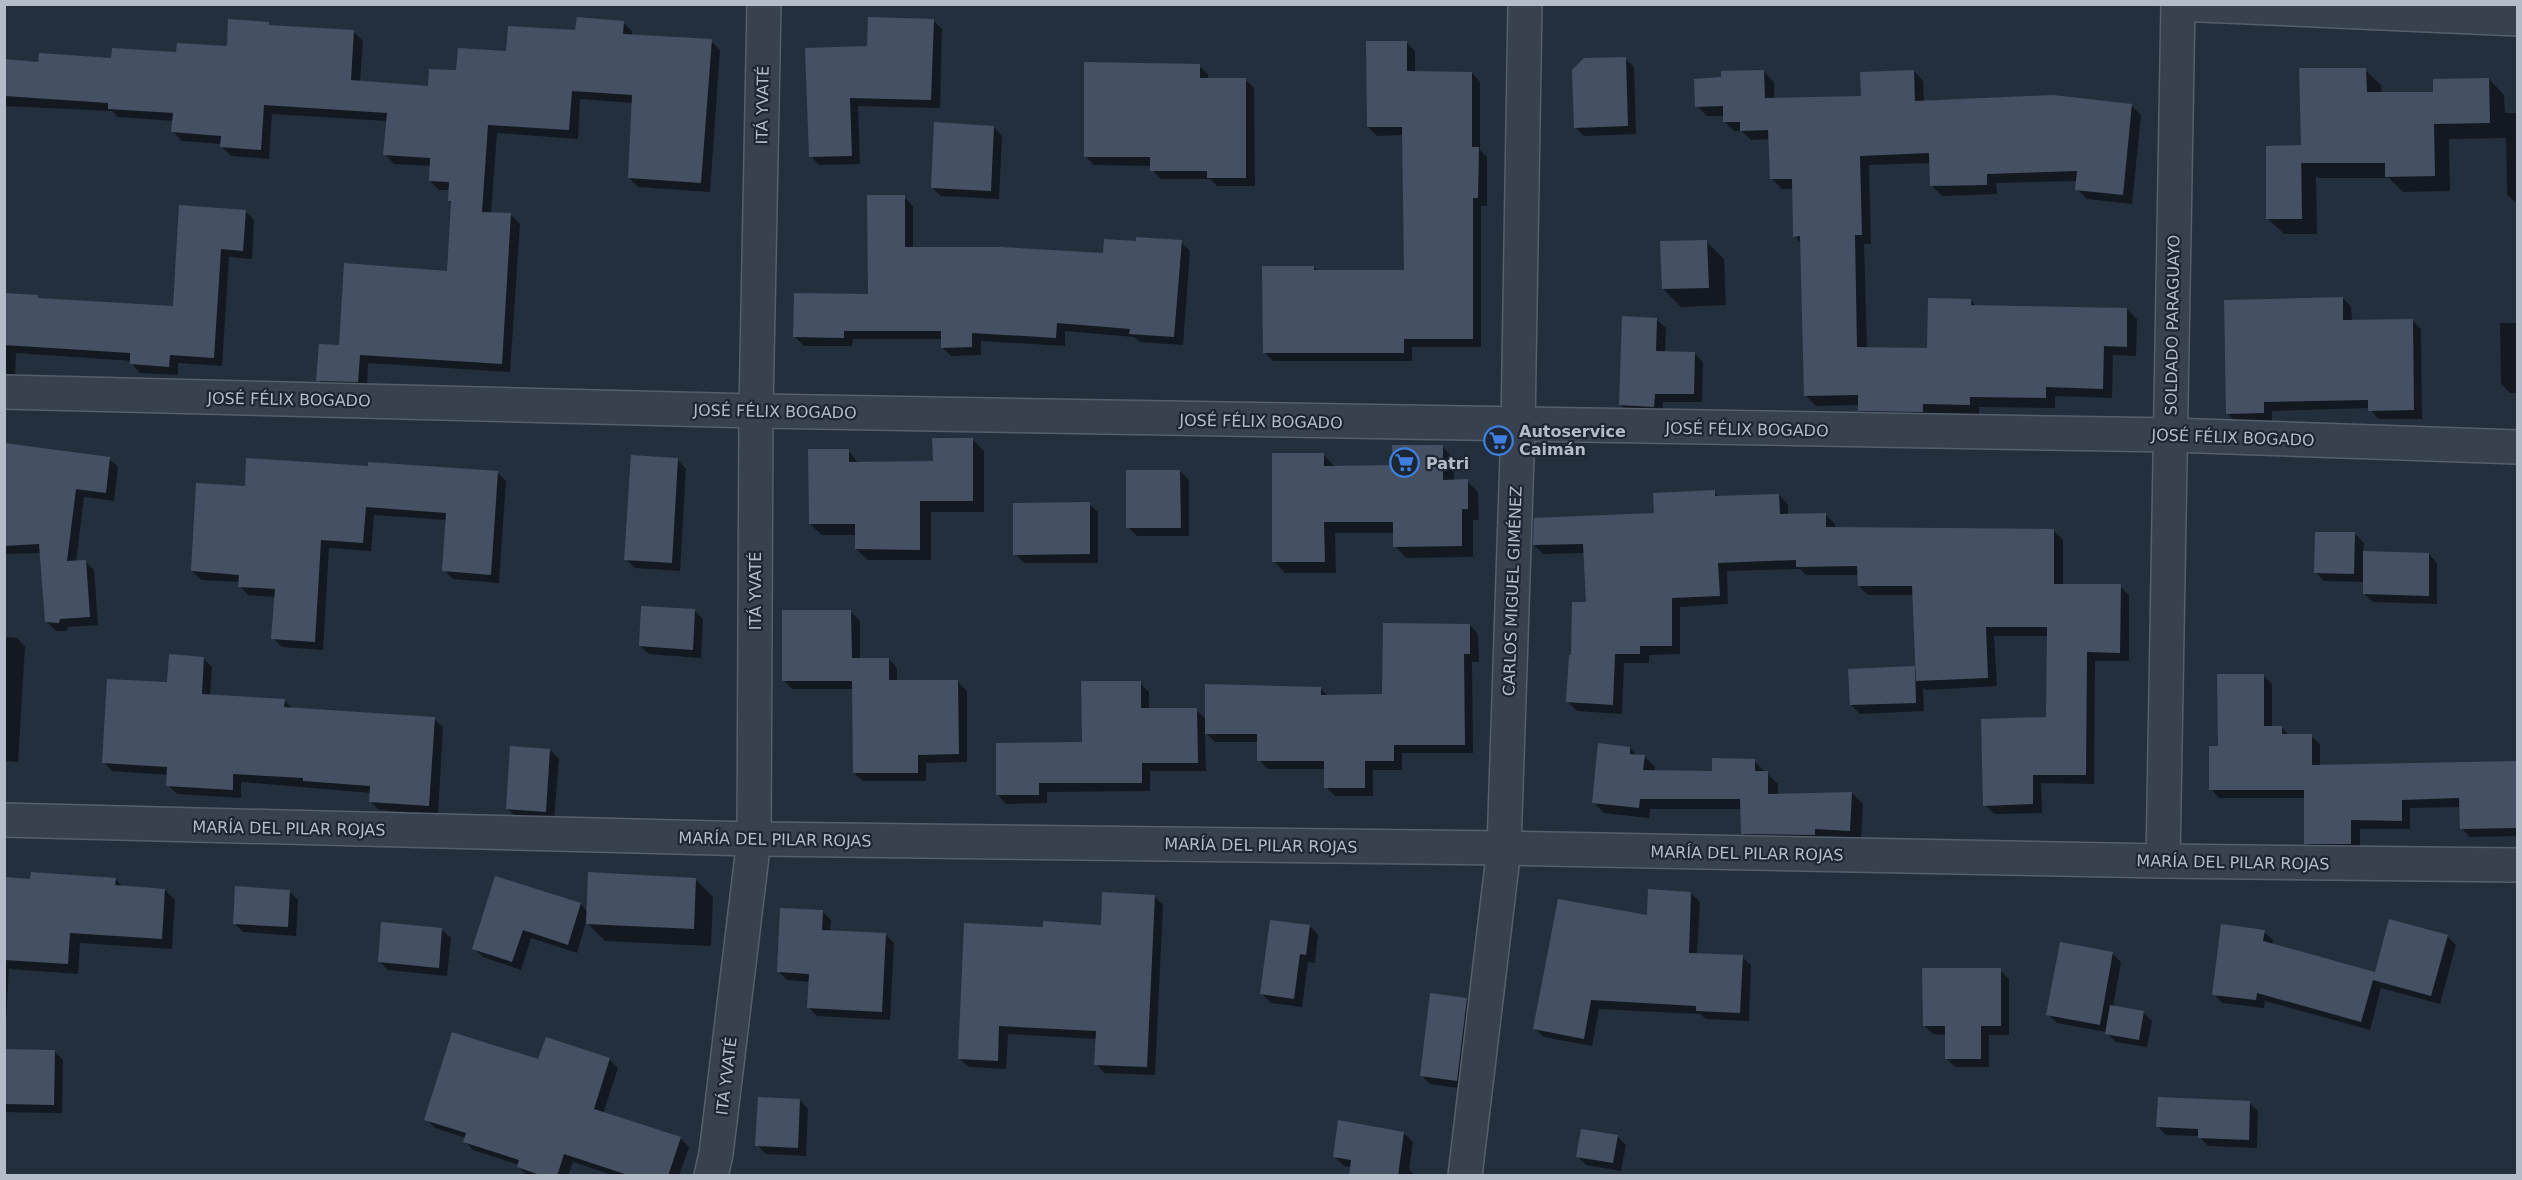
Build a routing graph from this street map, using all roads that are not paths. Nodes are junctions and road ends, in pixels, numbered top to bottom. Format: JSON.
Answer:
{"nodes":[{"id":1,"x":764,"y":4,"type":"edge"},
{"id":2,"x":1525,"y":4,"type":"edge"},
{"id":3,"x":2178,"y":4,"type":"edge"},
{"id":4,"x":2517,"y":19,"type":"edge"},
{"id":5,"x":4,"y":392,"type":"edge"},
{"id":6,"x":756,"y":411,"type":"junction"},
{"id":7,"x":1518,"y":426,"type":"junction"},
{"id":8,"x":2171,"y":435,"type":"junction"},
{"id":9,"x":2517,"y":447,"type":"edge"},
{"id":10,"x":4,"y":820,"type":"edge"},
{"id":11,"x":754,"y":839,"type":"junction"},
{"id":12,"x":1504,"y":848,"type":"junction"},
{"id":13,"x":2163,"y":861,"type":"junction"},
{"id":14,"x":2517,"y":865,"type":"edge"},
{"id":15,"x":711,"y":1176,"type":"edge"},
{"id":16,"x":1466,"y":1176,"type":"edge"}],
"edges":[{"from":1,"to":6,"type":"street","name":"ITÁ YVATÉ"},
{"from":2,"to":7,"type":"street","name":"CARLOS MIGUEL GIMÉNEZ"},
{"from":3,"to":4,"type":"street"},
{"from":3,"to":8,"type":"street","name":"SOLDADO PARAGUAYO"},
{"from":5,"to":6,"type":"street","name":"JOSÉ FÉLIX BOGADO"},
{"from":6,"to":7,"type":"street","name":"JOSÉ FÉLIX BOGADO"},
{"from":6,"to":11,"type":"street","name":"ITÁ YVATÉ"},
{"from":7,"to":8,"type":"street","name":"JOSÉ FÉLIX BOGADO"},
{"from":7,"to":12,"type":"street","name":"CARLOS MIGUEL GIMÉNEZ"},
{"from":8,"to":9,"type":"street","name":"JOSÉ FÉLIX BOGADO"},
{"from":8,"to":13,"type":"street","name":"SOLDADO PARAGUAYO"},
{"from":10,"to":11,"type":"street","name":"MARÍA DEL PILAR ROJAS"},
{"from":11,"to":12,"type":"street","name":"MARÍA DEL PILAR ROJAS"},
{"from":11,"to":15,"type":"street","name":"ITÁ YVATÉ"},
{"from":12,"to":13,"type":"street","name":"MARÍA DEL PILAR ROJAS"},
{"from":12,"to":16,"type":"street","name":"CARLOS MIGUEL GIMÉNEZ"},
{"from":13,"to":14,"type":"street","name":"MARÍA DEL PILAR ROJAS"}]}
